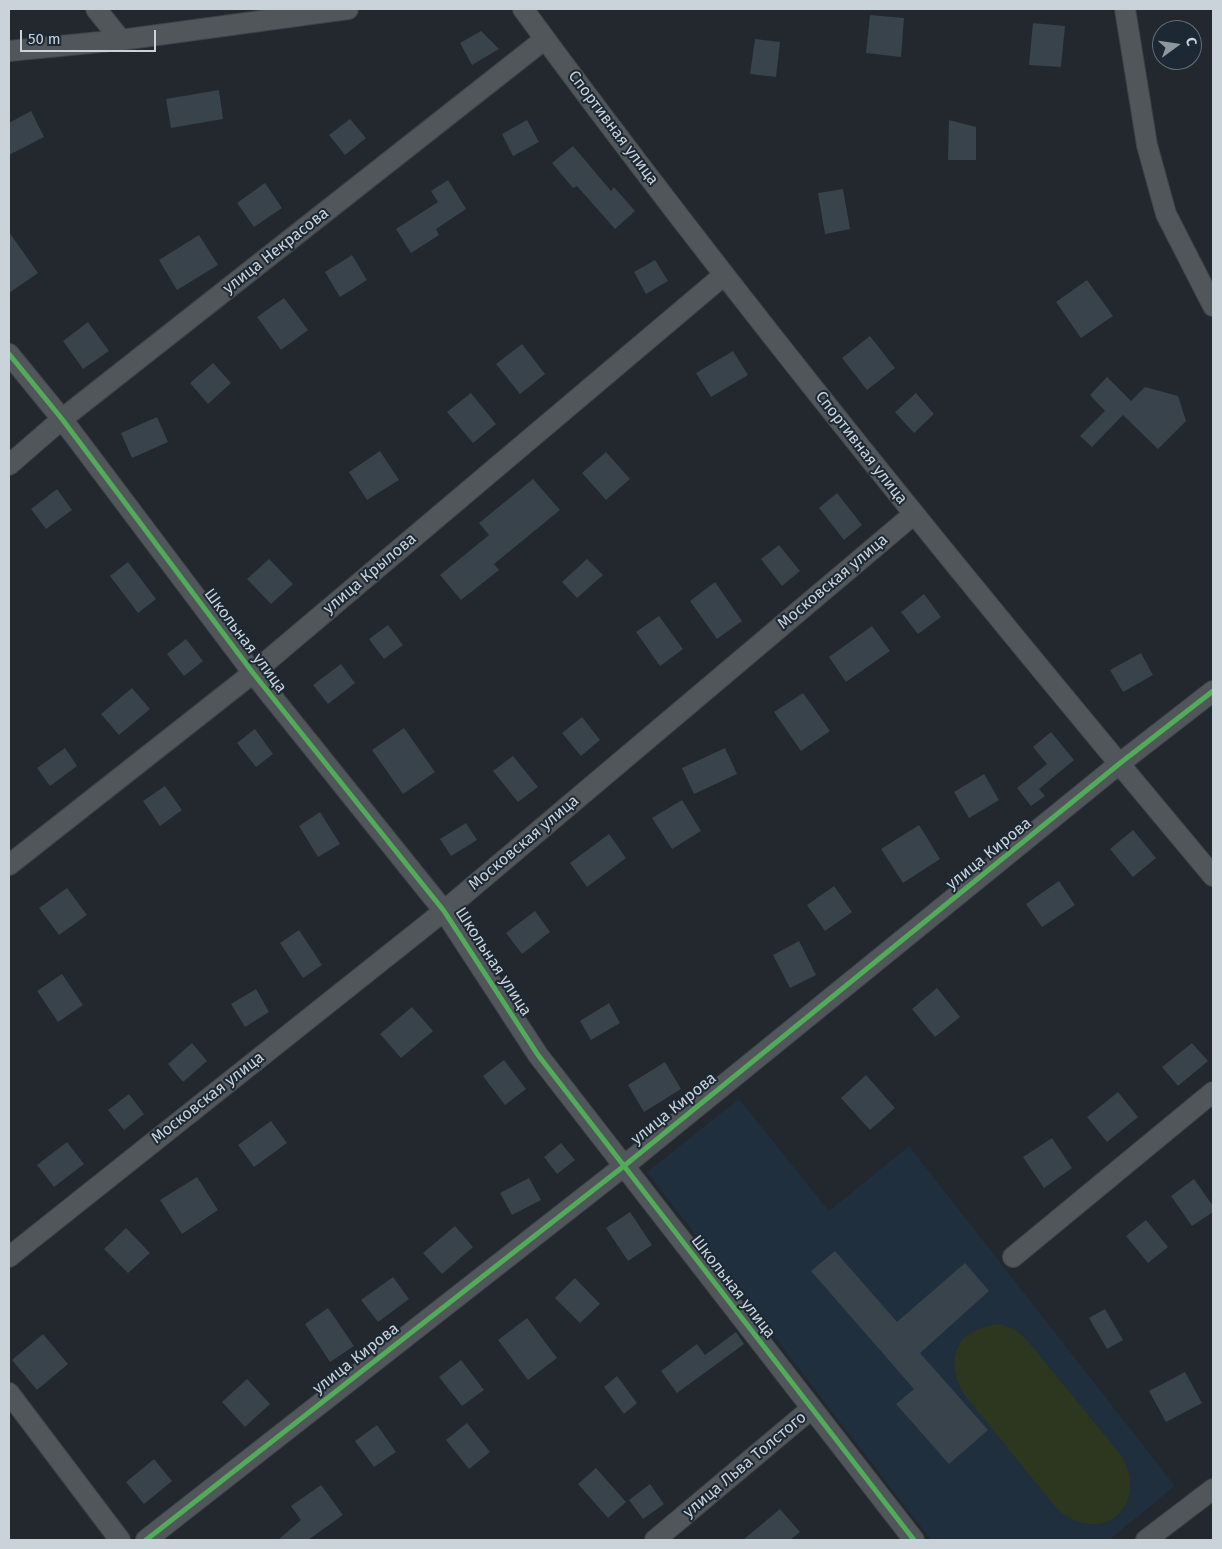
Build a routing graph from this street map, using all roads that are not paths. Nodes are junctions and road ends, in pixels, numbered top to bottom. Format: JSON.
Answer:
{"nodes":[{"id":1,"x":96,"y":9,"type":"edge"},
{"id":2,"x":348,"y":9,"type":"edge"},
{"id":3,"x":523,"y":9,"type":"edge"},
{"id":4,"x":1125,"y":9,"type":"edge"},
{"id":5,"x":545,"y":38,"type":"junction"},
{"id":6,"x":121,"y":40,"type":"junction"},
{"id":7,"x":9,"y":51,"type":"edge"},
{"id":8,"x":724,"y":274,"type":"junction"},
{"id":9,"x":1213,"y":306,"type":"edge"},
{"id":10,"x":9,"y":354,"type":"edge"},
{"id":11,"x":62,"y":419,"type":"junction"},
{"id":12,"x":9,"y":465,"type":"edge"},
{"id":13,"x":914,"y":514,"type":"junction"},
{"id":14,"x":253,"y":673,"type":"junction"},
{"id":15,"x":1213,"y":692,"type":"edge"},
{"id":16,"x":1119,"y":764,"type":"junction"},
{"id":17,"x":9,"y":865,"type":"edge"},
{"id":18,"x":1213,"y":876,"type":"edge"},
{"id":19,"x":444,"y":911,"type":"junction"},
{"id":20,"x":1213,"y":1092,"type":"edge"},
{"id":21,"x":624,"y":1166,"type":"junction"},
{"id":22,"x":9,"y":1257,"type":"edge"},
{"id":23,"x":1013,"y":1257,"type":"dead end"},
{"id":24,"x":9,"y":1393,"type":"edge"},
{"id":25,"x":811,"y":1409,"type":"junction"},
{"id":26,"x":1213,"y":1489,"type":"edge"},
{"id":27,"x":120,"y":1540,"type":"edge"},
{"id":28,"x":146,"y":1540,"type":"edge"},
{"id":29,"x":656,"y":1540,"type":"edge"},
{"id":30,"x":914,"y":1540,"type":"edge"},
{"id":31,"x":1146,"y":1540,"type":"edge"}],
"edges":[{"from":1,"to":6,"type":"street"},
{"from":2,"to":6,"type":"street"},
{"from":3,"to":5,"type":"street","name":"Спортивная улица"},
{"from":4,"to":9,"type":"street"},
{"from":5,"to":8,"type":"street","name":"Спортивная улица"},
{"from":5,"to":11,"type":"street","name":"улица Некрасова"},
{"from":6,"to":7,"type":"street"},
{"from":8,"to":13,"type":"street","name":"Спортивная улица"},
{"from":8,"to":14,"type":"street","name":"улица Крылова"},
{"from":10,"to":11,"type":"street","name":"Школьная улица"},
{"from":11,"to":12,"type":"street","name":"улица Некрасова"},
{"from":11,"to":14,"type":"street","name":"Школьная улица"},
{"from":13,"to":16,"type":"street","name":"Спортивная улица"},
{"from":13,"to":19,"type":"street","name":"Московская улица"},
{"from":14,"to":17,"type":"street","name":"улица Крылова"},
{"from":14,"to":19,"type":"street","name":"Школьная улица"},
{"from":15,"to":16,"type":"street","name":"улица Кирова"},
{"from":16,"to":18,"type":"street","name":"Спортивная улица"},
{"from":16,"to":21,"type":"street","name":"улица Кирова"},
{"from":19,"to":21,"type":"street","name":"Школьная улица"},
{"from":19,"to":22,"type":"street","name":"Московская улица"},
{"from":20,"to":23,"type":"street"},
{"from":21,"to":25,"type":"street","name":"Школьная улица"},
{"from":21,"to":28,"type":"street","name":"улица Кирова"},
{"from":24,"to":27,"type":"street"},
{"from":25,"to":29,"type":"street","name":"улица Льва Толстого"},
{"from":25,"to":30,"type":"street","name":"Школьная улица"},
{"from":26,"to":31,"type":"street"}]}
